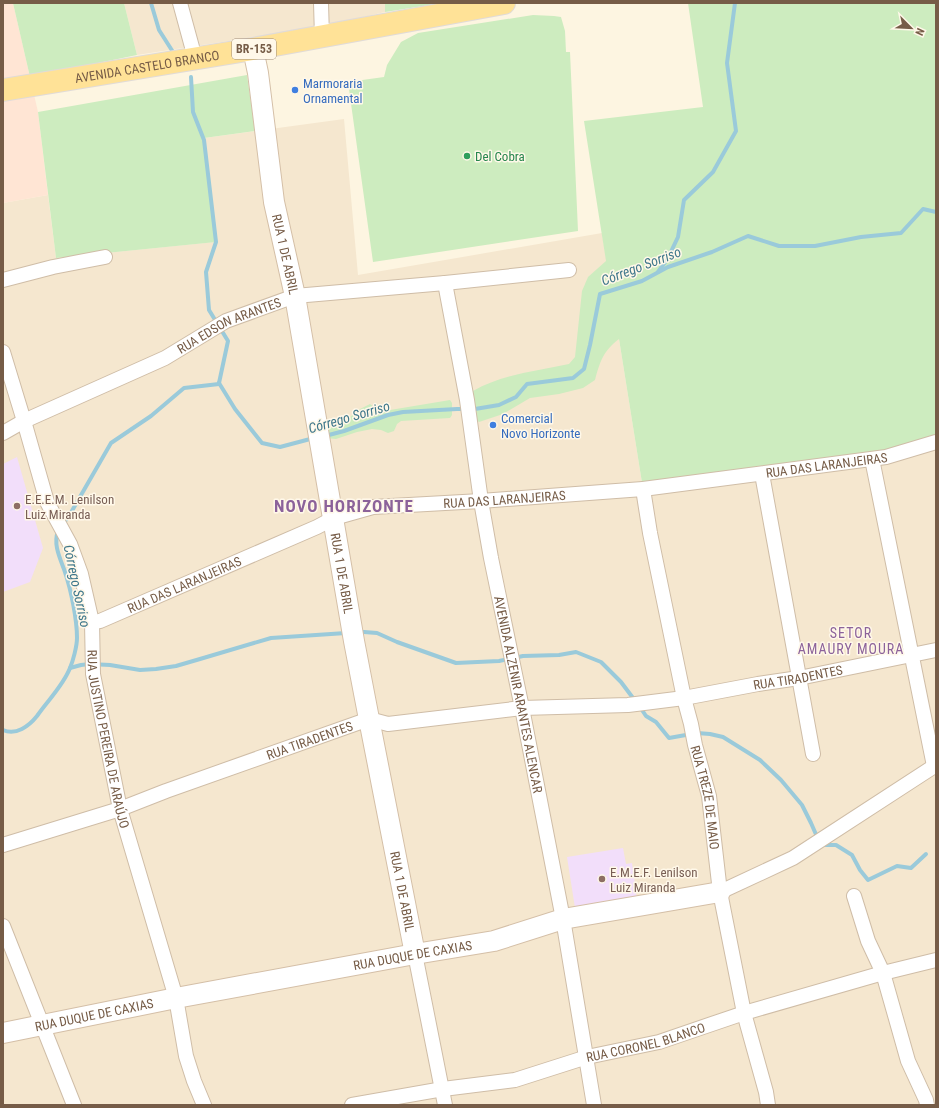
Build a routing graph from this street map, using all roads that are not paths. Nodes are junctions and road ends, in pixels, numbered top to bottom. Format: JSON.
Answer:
{"nodes":[{"id":1,"x":180,"y":3,"type":"edge"},
{"id":2,"x":321,"y":3,"type":"edge"},
{"id":3,"x":504,"y":3,"type":"edge"},
{"id":4,"x":447,"y":8,"type":"edge"},
{"id":5,"x":322,"y":37,"type":"junction"},
{"id":6,"x":253,"y":49,"type":"junction"},
{"id":7,"x":195,"y":58,"type":"junction"},
{"id":8,"x":3,"y":90,"type":"edge"},
{"id":9,"x":105,"y":257,"type":"dead end"},
{"id":10,"x":568,"y":270,"type":"dead end"},
{"id":11,"x":3,"y":280,"type":"edge"},
{"id":12,"x":445,"y":283,"type":"junction"},
{"id":13,"x":296,"y":296,"type":"junction"},
{"id":14,"x":3,"y":352,"type":"edge"},
{"id":15,"x":24,"y":421,"type":"junction"},
{"id":16,"x":3,"y":433,"type":"edge"},
{"id":17,"x":936,"y":442,"type":"edge"},
{"id":18,"x":872,"y":460,"type":"junction"},
{"id":19,"x":762,"y":474,"type":"junction"},
{"id":20,"x":643,"y":489,"type":"junction"},
{"id":21,"x":481,"y":501,"type":"junction"},
{"id":22,"x":334,"y":518,"type":"junction"},
{"id":23,"x":92,"y":622,"type":"junction"},
{"id":24,"x":936,"y":650,"type":"edge"},
{"id":25,"x":911,"y":655,"type":"junction"},
{"id":26,"x":799,"y":678,"type":"junction"},
{"id":27,"x":684,"y":698,"type":"junction"},
{"id":28,"x":522,"y":708,"type":"junction"},
{"id":29,"x":368,"y":719,"type":"junction"},
{"id":30,"x":813,"y":754,"type":"dead end"},
{"id":31,"x":935,"y":766,"type":"edge"},
{"id":32,"x":120,"y":809,"type":"junction"},
{"id":33,"x":3,"y":845,"type":"edge"},
{"id":34,"x":720,"y":892,"type":"junction"},
{"id":35,"x":854,"y":896,"type":"dead end"},
{"id":36,"x":563,"y":919,"type":"junction"},
{"id":37,"x":3,"y":926,"type":"edge"},
{"id":38,"x":415,"y":954,"type":"junction"},
{"id":39,"x":936,"y":960,"type":"edge"},
{"id":40,"x":883,"y":973,"type":"junction"},
{"id":41,"x":176,"y":998,"type":"junction"},
{"id":42,"x":744,"y":1013,"type":"junction"},
{"id":43,"x":41,"y":1024,"type":"junction"},
{"id":44,"x":3,"y":1033,"type":"edge"},
{"id":45,"x":587,"y":1057,"type":"junction"},
{"id":46,"x":442,"y":1089,"type":"junction"},
{"id":47,"x":74,"y":1105,"type":"edge"},
{"id":48,"x":204,"y":1105,"type":"edge"},
{"id":49,"x":352,"y":1105,"type":"edge"},
{"id":50,"x":445,"y":1105,"type":"edge"},
{"id":51,"x":594,"y":1105,"type":"edge"},
{"id":52,"x":768,"y":1105,"type":"edge"},
{"id":53,"x":927,"y":1105,"type":"edge"}],
"edges":[{"from":1,"to":7,"type":"street"},
{"from":2,"to":5,"type":"street"},
{"from":3,"to":4,"type":"main road","name":"AVENIDA CASTELO BRANCO","number":"BR-153"},
{"from":4,"to":5,"type":"main road","name":"AVENIDA CASTELO BRANCO","number":"BR-153"},
{"from":5,"to":6,"type":"main road","name":"AVENIDA CASTELO BRANCO","number":"BR-153"},
{"from":6,"to":7,"type":"main road","name":"AVENIDA CASTELO BRANCO","number":"BR-153"},
{"from":6,"to":13,"type":"street","name":"RUA 1 DE ABRIL"},
{"from":7,"to":8,"type":"main road","name":"AVENIDA CASTELO BRANCO","number":"BR-153"},
{"from":9,"to":11,"type":"street"},
{"from":10,"to":12,"type":"street","name":"RUA EDSON ARANTES"},
{"from":12,"to":13,"type":"street","name":"RUA EDSON ARANTES"},
{"from":12,"to":21,"type":"street","name":"AVENIDA ALZENIR ARANTES ALENCAR"},
{"from":13,"to":15,"type":"street","name":"RUA EDSON ARANTES"},
{"from":13,"to":22,"type":"street","name":"RUA 1 DE ABRIL"},
{"from":14,"to":15,"type":"street","name":"RUA JUSTINO PEREIRA DE ARAÚJO"},
{"from":15,"to":16,"type":"street","name":"RUA EDSON ARANTES"},
{"from":15,"to":23,"type":"street","name":"RUA JUSTINO PEREIRA DE ARAÚJO"},
{"from":17,"to":18,"type":"street","name":"RUA DAS LARANJEIRAS"},
{"from":18,"to":19,"type":"street","name":"RUA DAS LARANJEIRAS"},
{"from":18,"to":25,"type":"street"},
{"from":19,"to":20,"type":"street","name":"RUA DAS LARANJEIRAS"},
{"from":19,"to":26,"type":"street"},
{"from":20,"to":21,"type":"street","name":"RUA DAS LARANJEIRAS"},
{"from":20,"to":27,"type":"street","name":"RUA TREZE DE MAIO"},
{"from":21,"to":22,"type":"street","name":"RUA DAS LARANJEIRAS"},
{"from":21,"to":28,"type":"street","name":"AVENIDA ALZENIR ARANTES ALENCAR"},
{"from":22,"to":23,"type":"street","name":"RUA DAS LARANJEIRAS"},
{"from":22,"to":29,"type":"street","name":"RUA 1 DE ABRIL"},
{"from":23,"to":32,"type":"street","name":"RUA JUSTINO PEREIRA DE ARAÚJO"},
{"from":24,"to":25,"type":"street","name":"RUA TIRADENTES"},
{"from":25,"to":26,"type":"street","name":"RUA TIRADENTES"},
{"from":25,"to":31,"type":"street"},
{"from":26,"to":27,"type":"street","name":"RUA TIRADENTES"},
{"from":26,"to":30,"type":"street"},
{"from":27,"to":28,"type":"street","name":"RUA TIRADENTES"},
{"from":27,"to":34,"type":"street","name":"RUA TREZE DE MAIO"},
{"from":28,"to":29,"type":"street","name":"RUA TIRADENTES"},
{"from":28,"to":36,"type":"street","name":"AVENIDA ALZENIR ARANTES ALENCAR"},
{"from":29,"to":32,"type":"street","name":"RUA TIRADENTES"},
{"from":29,"to":38,"type":"street","name":"RUA 1 DE ABRIL"},
{"from":31,"to":34,"type":"street","name":"RUA DUQUE DE CAXIAS"},
{"from":32,"to":33,"type":"street","name":"RUA TIRADENTES"},
{"from":32,"to":41,"type":"street","name":"RUA JUSTINO PEREIRA DE ARAÚJO"},
{"from":34,"to":36,"type":"street","name":"RUA DUQUE DE CAXIAS"},
{"from":34,"to":42,"type":"street","name":"RUA TREZE DE MAIO"},
{"from":35,"to":40,"type":"street"},
{"from":36,"to":38,"type":"street","name":"RUA DUQUE DE CAXIAS"},
{"from":36,"to":45,"type":"street","name":"AVENIDA ALZENIR ARANTES ALENCAR"},
{"from":37,"to":43,"type":"street"},
{"from":38,"to":41,"type":"street","name":"RUA DUQUE DE CAXIAS"},
{"from":38,"to":46,"type":"street"},
{"from":39,"to":40,"type":"street","name":"RUA CORONEL BLANCO"},
{"from":40,"to":42,"type":"street","name":"RUA CORONEL BLANCO"},
{"from":40,"to":53,"type":"street"},
{"from":41,"to":43,"type":"street","name":"RUA DUQUE DE CAXIAS"},
{"from":41,"to":48,"type":"street","name":"RUA JUSTINO PEREIRA DE ARAÚJO"},
{"from":42,"to":45,"type":"street","name":"RUA CORONEL BLANCO"},
{"from":42,"to":52,"type":"street","name":"RUA TREZE DE MAIO"},
{"from":43,"to":44,"type":"street","name":"RUA DUQUE DE CAXIAS"},
{"from":43,"to":47,"type":"street"},
{"from":45,"to":46,"type":"street","name":"RUA CORONEL BLANCO"},
{"from":45,"to":51,"type":"street","name":"AVENIDA ALZENIR ARANTES ALENCAR"},
{"from":46,"to":49,"type":"street","name":"RUA CORONEL BLANCO"},
{"from":46,"to":50,"type":"street"}]}
